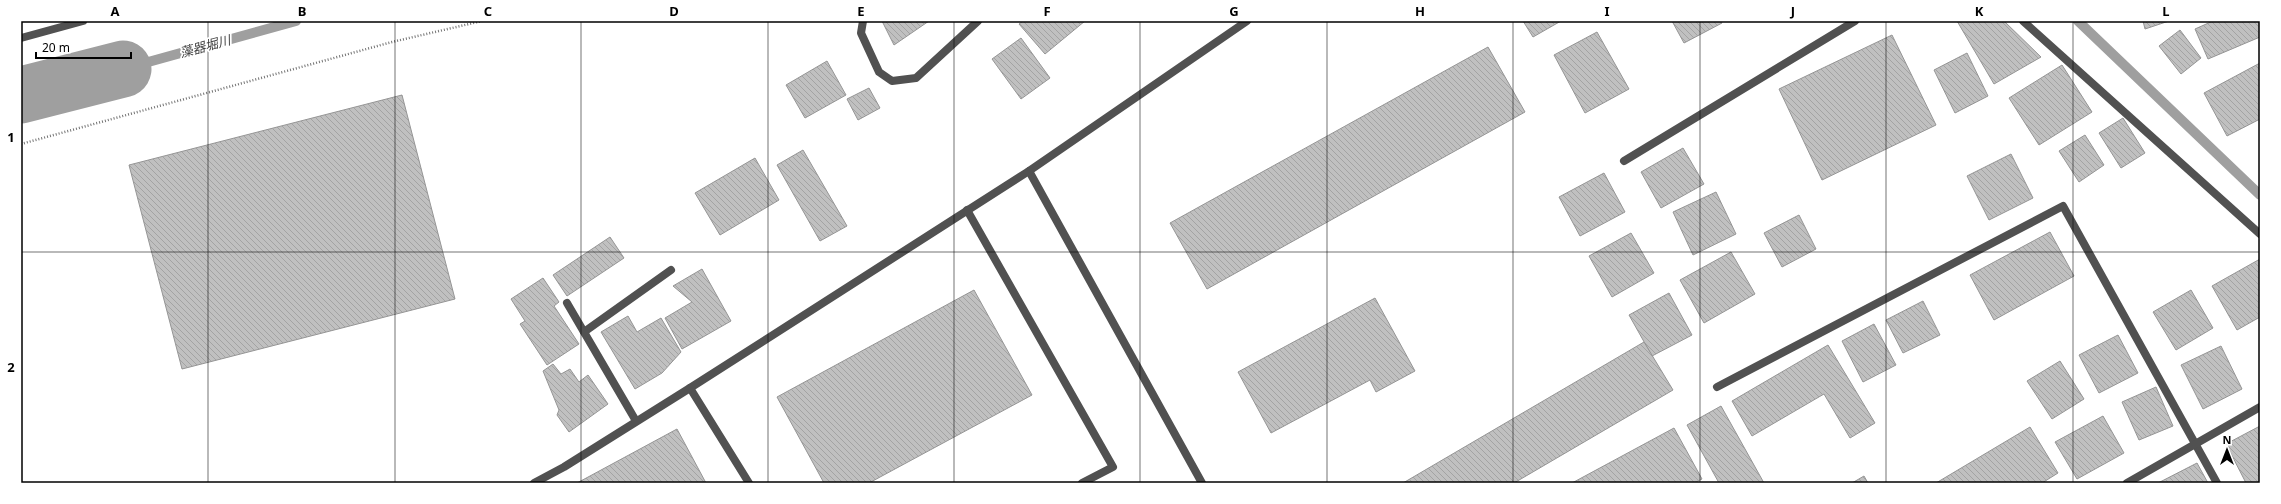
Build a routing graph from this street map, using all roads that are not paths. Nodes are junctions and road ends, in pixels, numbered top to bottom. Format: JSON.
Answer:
{"nodes":[{"id":1,"x":83,"y":21,"type":"edge"},
{"id":2,"x":863,"y":21,"type":"edge"},
{"id":3,"x":978,"y":21,"type":"edge"},
{"id":4,"x":1246,"y":21,"type":"edge"},
{"id":5,"x":1855,"y":21,"type":"edge"},
{"id":6,"x":2023,"y":21,"type":"edge"},
{"id":7,"x":21,"y":38,"type":"edge"},
{"id":8,"x":1624,"y":161,"type":"dead end"},
{"id":9,"x":1029,"y":171,"type":"junction"},
{"id":10,"x":967,"y":210,"type":"junction"},
{"id":11,"x":2260,"y":234,"type":"edge"},
{"id":12,"x":671,"y":270,"type":"dead end"},
{"id":13,"x":567,"y":303,"type":"dead end"},
{"id":14,"x":584,"y":332,"type":"junction"},
{"id":15,"x":1716,"y":387,"type":"dead end"},
{"id":16,"x":690,"y":388,"type":"junction"},
{"id":17,"x":2260,"y":407,"type":"edge"},
{"id":18,"x":636,"y":421,"type":"junction"},
{"id":19,"x":2196,"y":445,"type":"junction"},
{"id":20,"x":534,"y":483,"type":"edge"},
{"id":21,"x":749,"y":483,"type":"edge"},
{"id":22,"x":1082,"y":483,"type":"edge"},
{"id":23,"x":1202,"y":483,"type":"edge"},
{"id":24,"x":2128,"y":483,"type":"edge"},
{"id":25,"x":2217,"y":483,"type":"edge"}],
"edges":[{"from":1,"to":7,"type":"street"},
{"from":2,"to":3,"type":"street"},
{"from":4,"to":9,"type":"street"},
{"from":5,"to":8,"type":"street"},
{"from":6,"to":11,"type":"street"},
{"from":9,"to":10,"type":"street"},
{"from":9,"to":23,"type":"street"},
{"from":10,"to":16,"type":"street"},
{"from":10,"to":22,"type":"street"},
{"from":12,"to":14,"type":"street"},
{"from":13,"to":14,"type":"street"},
{"from":14,"to":18,"type":"street"},
{"from":15,"to":19,"type":"street"},
{"from":16,"to":18,"type":"street"},
{"from":16,"to":21,"type":"street"},
{"from":17,"to":19,"type":"street"},
{"from":18,"to":20,"type":"street"},
{"from":19,"to":24,"type":"street"},
{"from":19,"to":25,"type":"street"}]}
